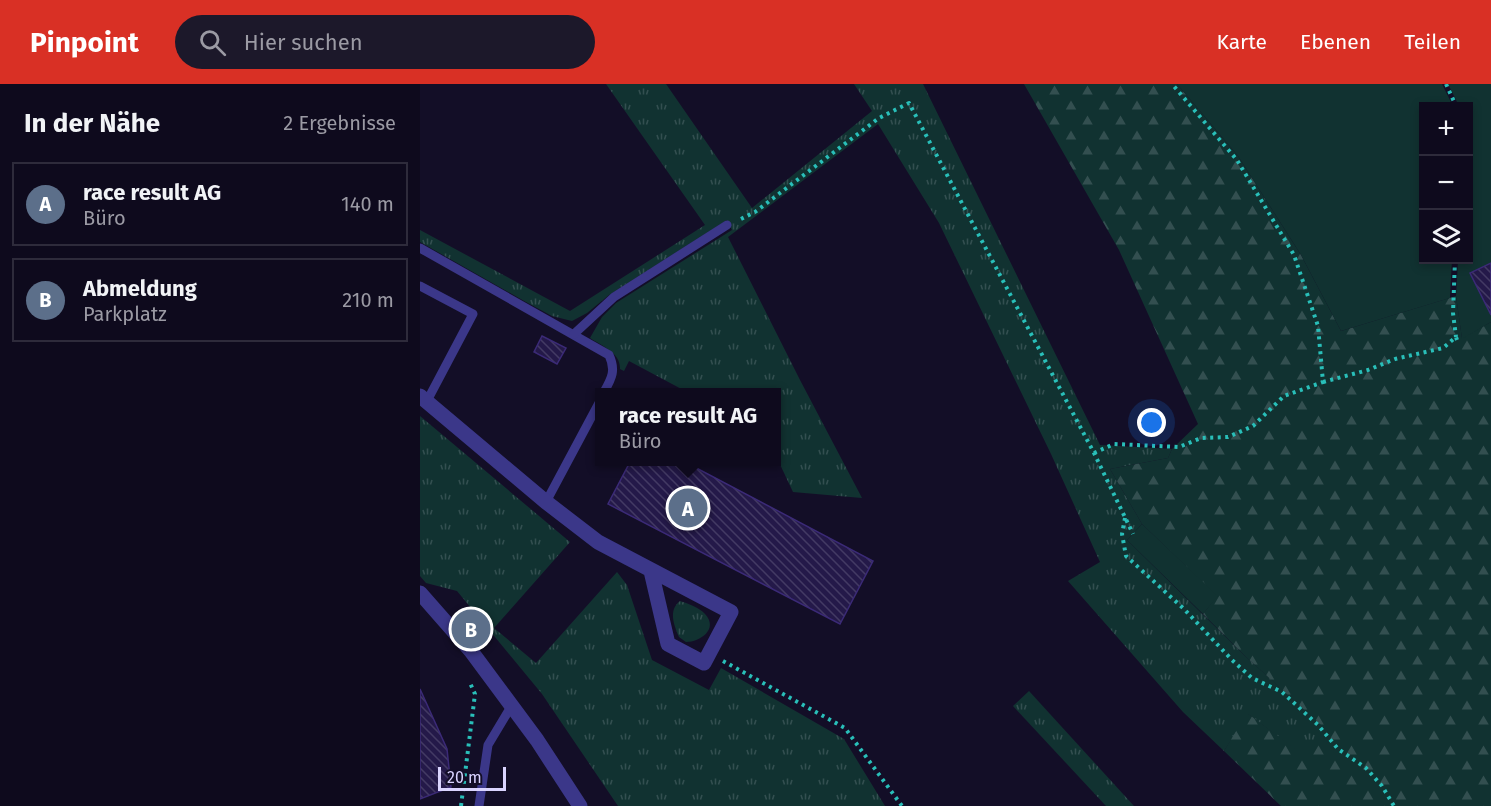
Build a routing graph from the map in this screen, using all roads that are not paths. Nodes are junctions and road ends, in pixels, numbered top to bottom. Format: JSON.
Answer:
{"nodes":[{"id":1,"x":727,"y":225,"type":"road end"},
{"id":2,"x":420,"y":248,"type":"edge"},
{"id":3,"x":420,"y":286,"type":"edge"},
{"id":4,"x":574,"y":334,"type":"junction"},
{"id":5,"x":607,"y":388,"type":"edge"},
{"id":6,"x":423,"y":399,"type":"edge"},
{"id":7,"x":595,"y":410,"type":"edge"},
{"id":8,"x":546,"y":502,"type":"junction"},
{"id":9,"x":651,"y":570,"type":"junction"},
{"id":10,"x":420,"y":592,"type":"edge"},
{"id":11,"x":512,"y":705,"type":"junction"},
{"id":12,"x":479,"y":806,"type":"edge"},
{"id":13,"x":580,"y":806,"type":"edge"}],
"edges":[{"from":1,"to":4,"type":"lane"},
{"from":2,"to":4,"type":"lane"},
{"from":3,"to":6,"type":"lane"},
{"from":4,"to":5,"type":"lane"},
{"from":6,"to":8,"type":"street"},
{"from":7,"to":8,"type":"lane"},
{"from":8,"to":9,"type":"street"},
{"from":9,"to":9,"type":"street"},
{"from":10,"to":11,"type":"street"},
{"from":11,"to":12,"type":"lane"},
{"from":11,"to":13,"type":"street"}]}
